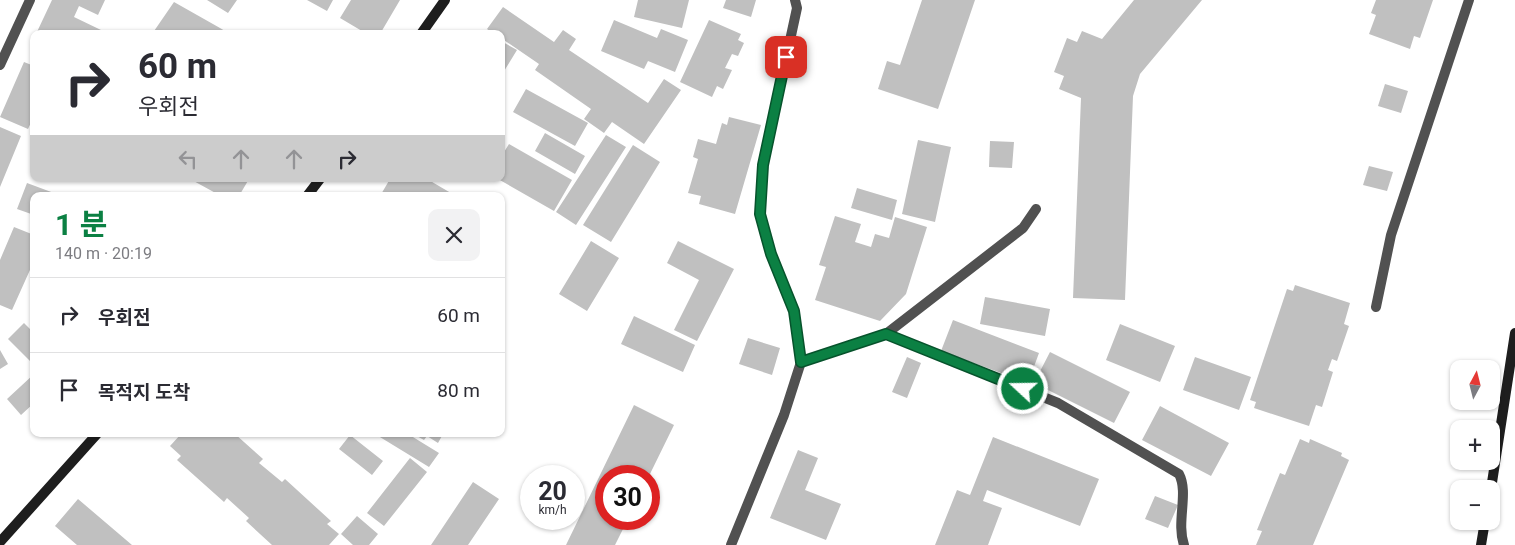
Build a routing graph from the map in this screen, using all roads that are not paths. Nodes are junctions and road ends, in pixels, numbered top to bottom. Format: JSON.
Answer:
{"nodes":[{"id":1,"x":30,"y":0,"type":"edge"},
{"id":2,"x":445,"y":0,"type":"edge"},
{"id":3,"x":794,"y":0,"type":"edge"},
{"id":4,"x":1469,"y":0,"type":"edge"},
{"id":5,"x":424,"y":30,"type":"edge"},
{"id":6,"x":0,"y":65,"type":"edge"},
{"id":7,"x":318,"y":182,"type":"edge"},
{"id":8,"x":310,"y":192,"type":"edge"},
{"id":9,"x":1036,"y":210,"type":"dead end"},
{"id":10,"x":1376,"y":307,"type":"dead end"},
{"id":11,"x":1515,"y":333,"type":"edge"},
{"id":12,"x":886,"y":334,"type":"junction"},
{"id":13,"x":801,"y":362,"type":"junction"},
{"id":14,"x":94,"y":437,"type":"edge"},
{"id":15,"x":1492,"y":480,"type":"edge"},
{"id":16,"x":1484,"y":530,"type":"edge"},
{"id":17,"x":0,"y":542,"type":"edge"},
{"id":18,"x":731,"y":545,"type":"edge"},
{"id":19,"x":1184,"y":545,"type":"edge"},
{"id":20,"x":1481,"y":545,"type":"edge"}],
"edges":[{"from":1,"to":6,"type":"street"},
{"from":2,"to":5,"type":"street"},
{"from":3,"to":13,"type":"street"},
{"from":4,"to":10,"type":"street"},
{"from":7,"to":8,"type":"street"},
{"from":9,"to":12,"type":"street"},
{"from":11,"to":15,"type":"street"},
{"from":12,"to":13,"type":"street"},
{"from":12,"to":19,"type":"street"},
{"from":13,"to":18,"type":"street"},
{"from":14,"to":17,"type":"street"},
{"from":16,"to":20,"type":"street"}]}
